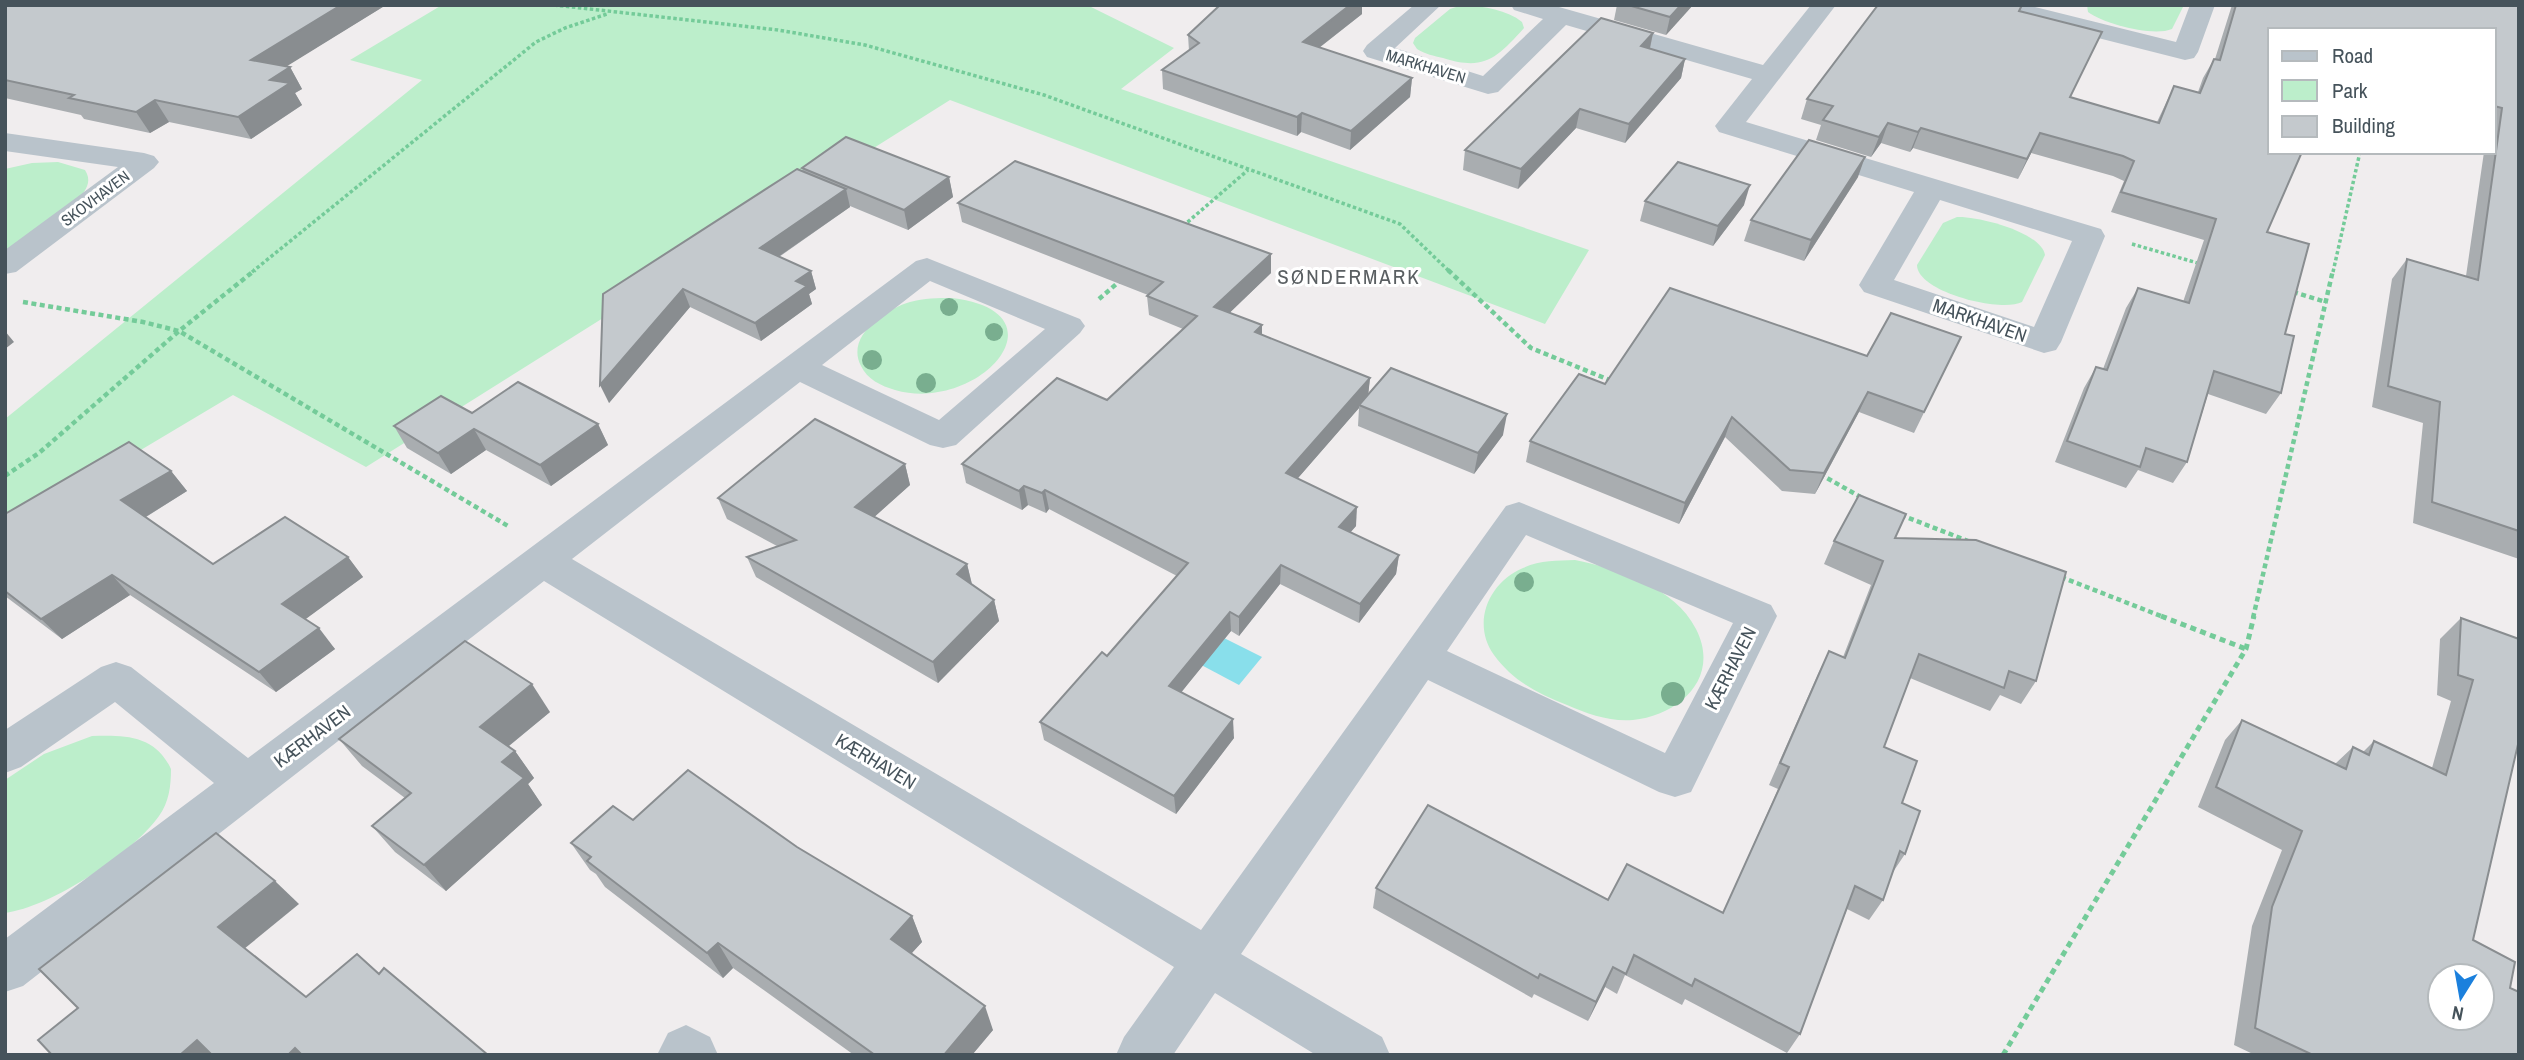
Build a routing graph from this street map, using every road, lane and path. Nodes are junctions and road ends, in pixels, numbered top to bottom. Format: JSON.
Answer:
{"nodes":[{"id":1,"x":554,"y":5,"type":"edge"},
{"id":2,"x":1429,"y":5,"type":"edge"},
{"id":3,"x":1523,"y":5,"type":"edge"},
{"id":4,"x":1825,"y":5,"type":"edge"},
{"id":5,"x":1996,"y":5,"type":"edge"},
{"id":6,"x":2203,"y":5,"type":"edge"},
{"id":7,"x":2057,"y":12,"type":"edge"},
{"id":8,"x":610,"y":13,"type":"junction"},
{"id":9,"x":1561,"y":16,"type":"junction"},
{"id":10,"x":1769,"y":75,"type":"junction"},
{"id":11,"x":7,"y":143,"type":"edge"},
{"id":12,"x":2360,"y":154,"type":"edge"},
{"id":13,"x":1249,"y":169,"type":"junction"},
{"id":14,"x":1932,"y":187,"type":"junction"},
{"id":15,"x":1178,"y":230,"type":"edge"},
{"id":16,"x":2090,"y":236,"type":"junction"},
{"id":17,"x":5,"y":265,"type":"edge"},
{"id":18,"x":2209,"y":267,"type":"edge"},
{"id":19,"x":1128,"y":274,"type":"edge"},
{"id":20,"x":2287,"y":290,"type":"edge"},
{"id":21,"x":19,"y":302,"type":"dead end"},
{"id":22,"x":2326,"y":302,"type":"junction"},
{"id":23,"x":1068,"y":326,"type":"junction"},
{"id":24,"x":180,"y":331,"type":"junction"},
{"id":25,"x":798,"y":367,"type":"junction"},
{"id":26,"x":1619,"y":383,"type":"edge"},
{"id":27,"x":1813,"y":468,"type":"edge"},
{"id":28,"x":5,"y":476,"type":"edge"},
{"id":29,"x":1868,"y":501,"type":"edge"},
{"id":30,"x":1894,"y":513,"type":"edge"},
{"id":31,"x":1972,"y":543,"type":"edge"},
{"id":32,"x":543,"y":561,"type":"junction"},
{"id":33,"x":2050,"y":573,"type":"edge"},
{"id":34,"x":2246,"y":649,"type":"junction"},
{"id":35,"x":1421,"y":658,"type":"junction"},
{"id":36,"x":5,"y":754,"type":"edge"},
{"id":37,"x":248,"y":784,"type":"junction"},
{"id":38,"x":1208,"y":961,"type":"junction"},
{"id":39,"x":5,"y":969,"type":"edge"},
{"id":40,"x":683,"y":1055,"type":"edge"},
{"id":41,"x":692,"y":1055,"type":"edge"},
{"id":42,"x":1142,"y":1055,"type":"edge"},
{"id":43,"x":1364,"y":1055,"type":"edge"},
{"id":44,"x":2003,"y":1055,"type":"edge"}],
"edges":[{"from":1,"to":8,"type":"path"},
{"from":2,"to":9,"type":"street","name":"MARKHAVEN"},
{"from":3,"to":9,"type":"street"},
{"from":4,"to":10,"type":"street"},
{"from":5,"to":7,"type":"street"},
{"from":6,"to":7,"type":"street"},
{"from":8,"to":13,"type":"path"},
{"from":8,"to":24,"type":"path"},
{"from":9,"to":10,"type":"street"},
{"from":10,"to":14,"type":"street"},
{"from":11,"to":17,"type":"street","name":"SKOVHAVEN"},
{"from":12,"to":22,"type":"path"},
{"from":13,"to":15,"type":"path"},
{"from":13,"to":26,"type":"path"},
{"from":14,"to":16,"type":"street"},
{"from":14,"to":16,"type":"street","name":"MARKHAVEN"},
{"from":16,"to":18,"type":"path"},
{"from":19,"to":23,"type":"path"},
{"from":20,"to":22,"type":"path"},
{"from":21,"to":24,"type":"path"},
{"from":22,"to":34,"type":"path"},
{"from":23,"to":25,"type":"street","name":"KÆRHAVEN"},
{"from":23,"to":25,"type":"street"},
{"from":24,"to":28,"type":"path"},
{"from":24,"to":32,"type":"path"},
{"from":25,"to":32,"type":"street","name":"KÆRHAVEN"},
{"from":27,"to":29,"type":"path"},
{"from":30,"to":31,"type":"path"},
{"from":32,"to":37,"type":"street","name":"KÆRHAVEN"},
{"from":32,"to":38,"type":"street","name":"KÆRHAVEN"},
{"from":33,"to":34,"type":"path"},
{"from":34,"to":44,"type":"path"},
{"from":35,"to":35,"type":"street","name":"KÆRHAVEN"},
{"from":35,"to":38,"type":"street","name":"KÆRHAVEN"},
{"from":36,"to":37,"type":"street"},
{"from":37,"to":39,"type":"street","name":"KÆRHAVEN"},
{"from":38,"to":42,"type":"street","name":"KÆRHAVEN"},
{"from":38,"to":43,"type":"street","name":"KÆRHAVEN"},
{"from":40,"to":41,"type":"street"}]}
